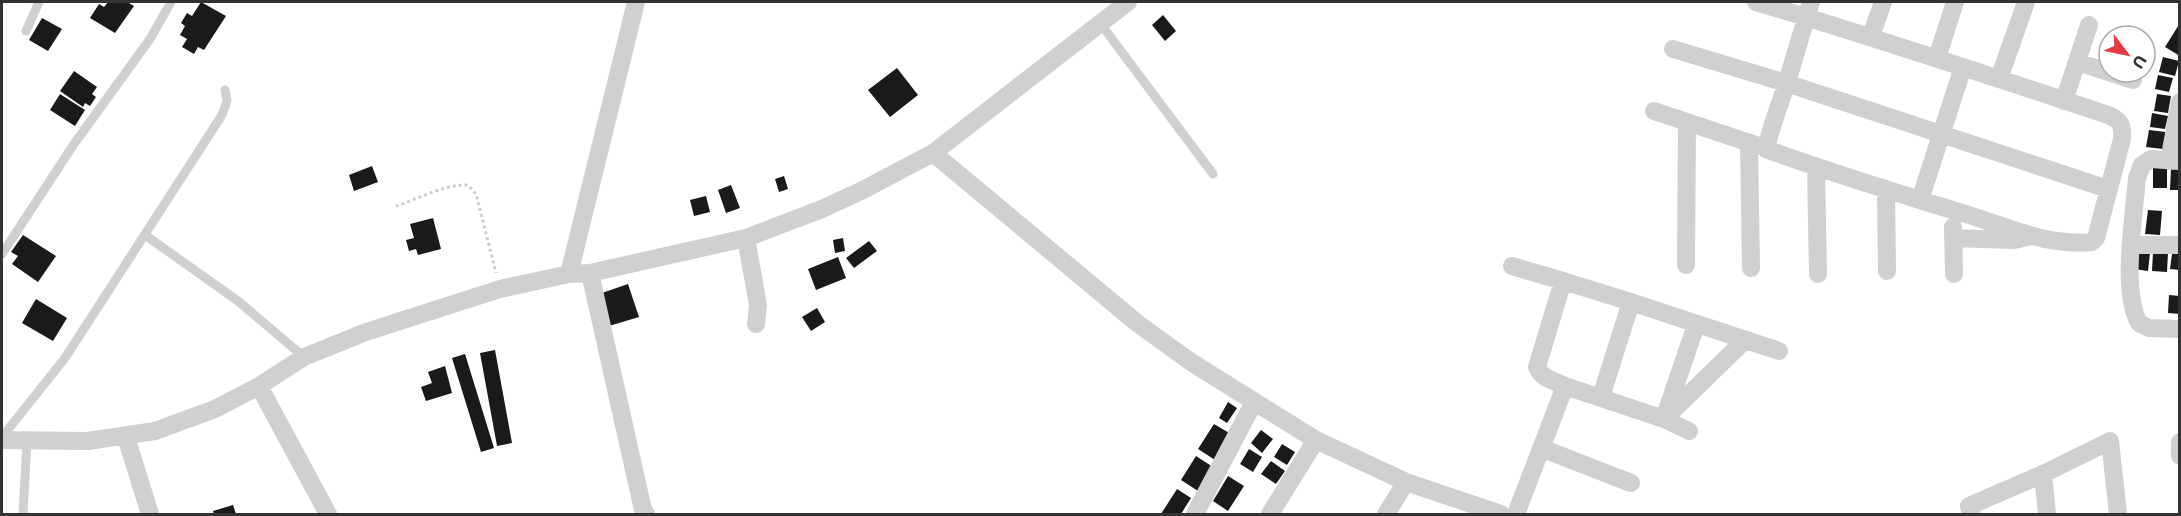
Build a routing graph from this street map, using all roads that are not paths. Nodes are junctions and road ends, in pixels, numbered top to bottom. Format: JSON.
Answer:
{"nodes":[{"id":1,"x":39,"y":2,"type":"edge"},
{"id":2,"x":171,"y":2,"type":"edge"},
{"id":3,"x":636,"y":2,"type":"edge"},
{"id":4,"x":1128,"y":2,"type":"edge"},
{"id":5,"x":1756,"y":2,"type":"edge"},
{"id":6,"x":1883,"y":2,"type":"edge"},
{"id":7,"x":1955,"y":2,"type":"edge"},
{"id":8,"x":2026,"y":2,"type":"edge"},
{"id":9,"x":1809,"y":9,"type":"edge"},
{"id":10,"x":1100,"y":23,"type":"junction"},
{"id":11,"x":2089,"y":25,"type":"dead end"},
{"id":12,"x":26,"y":31,"type":"dead end"},
{"id":13,"x":1871,"y":36,"type":"junction"},
{"id":14,"x":1673,"y":49,"type":"dead end"},
{"id":15,"x":1936,"y":58,"type":"junction"},
{"id":16,"x":2077,"y":62,"type":"junction"},
{"id":17,"x":1963,"y":67,"type":"junction"},
{"id":18,"x":2097,"y":68,"type":"edge"},
{"id":19,"x":2000,"y":79,"type":"junction"},
{"id":20,"x":1786,"y":83,"type":"junction"},
{"id":21,"x":225,"y":90,"type":"dead end"},
{"id":22,"x":2064,"y":101,"type":"junction"},
{"id":23,"x":2180,"y":102,"type":"edge"},
{"id":24,"x":1654,"y":111,"type":"dead end"},
{"id":25,"x":1688,"y":122,"type":"junction"},
{"id":26,"x":1941,"y":133,"type":"junction"},
{"id":27,"x":1758,"y":146,"type":"junction"},
{"id":28,"x":933,"y":153,"type":"junction"},
{"id":29,"x":2174,"y":161,"type":"edge"},
{"id":30,"x":1816,"y":168,"type":"junction"},
{"id":31,"x":1213,"y":174,"type":"dead end"},
{"id":32,"x":2108,"y":189,"type":"junction"},
{"id":33,"x":1886,"y":190,"type":"junction"},
{"id":34,"x":1920,"y":200,"type":"junction"},
{"id":35,"x":1952,"y":210,"type":"junction"},
{"id":36,"x":145,"y":235,"type":"junction"},
{"id":37,"x":2029,"y":237,"type":"junction"},
{"id":38,"x":746,"y":238,"type":"junction"},
{"id":39,"x":1953,"y":238,"type":"junction"},
{"id":40,"x":2132,"y":244,"type":"junction"},
{"id":41,"x":2180,"y":245,"type":"edge"},
{"id":42,"x":2,"y":254,"type":"edge"},
{"id":43,"x":1686,"y":265,"type":"dead end"},
{"id":44,"x":1512,"y":266,"type":"dead end"},
{"id":45,"x":1751,"y":268,"type":"dead end"},
{"id":46,"x":1887,"y":271,"type":"dead end"},
{"id":47,"x":591,"y":273,"type":"junction"},
{"id":48,"x":569,"y":274,"type":"junction"},
{"id":49,"x":1818,"y":274,"type":"dead end"},
{"id":50,"x":1954,"y":274,"type":"dead end"},
{"id":51,"x":1563,"y":281,"type":"junction"},
{"id":52,"x":1631,"y":302,"type":"junction"},
{"id":53,"x":756,"y":324,"type":"dead end"},
{"id":54,"x":1696,"y":325,"type":"junction"},
{"id":55,"x":2180,"y":329,"type":"edge"},
{"id":56,"x":1745,"y":340,"type":"junction"},
{"id":57,"x":1779,"y":351,"type":"dead end"},
{"id":58,"x":304,"y":357,"type":"junction"},
{"id":59,"x":259,"y":386,"type":"junction"},
{"id":60,"x":1565,"y":386,"type":"junction"},
{"id":61,"x":1601,"y":397,"type":"junction"},
{"id":62,"x":1254,"y":402,"type":"junction"},
{"id":63,"x":1664,"y":419,"type":"junction"},
{"id":64,"x":1689,"y":431,"type":"dead end"},
{"id":65,"x":126,"y":437,"type":"junction"},
{"id":66,"x":2,"y":439,"type":"edge"},
{"id":67,"x":1316,"y":440,"type":"junction"},
{"id":68,"x":27,"y":442,"type":"junction"},
{"id":69,"x":2180,"y":442,"type":"edge"},
{"id":70,"x":1541,"y":448,"type":"junction"},
{"id":71,"x":2180,"y":456,"type":"edge"},
{"id":72,"x":2043,"y":474,"type":"junction"},
{"id":73,"x":1406,"y":482,"type":"junction"},
{"id":74,"x":1631,"y":483,"type":"dead end"},
{"id":75,"x":23,"y":514,"type":"edge"},
{"id":76,"x":150,"y":514,"type":"edge"},
{"id":77,"x":328,"y":514,"type":"edge"},
{"id":78,"x":646,"y":514,"type":"edge"},
{"id":79,"x":1195,"y":514,"type":"edge"},
{"id":80,"x":1270,"y":514,"type":"edge"},
{"id":81,"x":1386,"y":514,"type":"edge"},
{"id":82,"x":1501,"y":514,"type":"edge"},
{"id":83,"x":1516,"y":514,"type":"edge"},
{"id":84,"x":1971,"y":514,"type":"edge"},
{"id":85,"x":2047,"y":514,"type":"edge"},
{"id":86,"x":2118,"y":514,"type":"edge"}],
"edges":[{"from":1,"to":12,"type":"lane"},
{"from":2,"to":42,"type":"lane"},
{"from":3,"to":48,"type":"street"},
{"from":4,"to":10,"type":"street"},
{"from":5,"to":9,"type":"street"},
{"from":6,"to":13,"type":"street"},
{"from":7,"to":15,"type":"street"},
{"from":8,"to":19,"type":"street"},
{"from":9,"to":13,"type":"street"},
{"from":9,"to":20,"type":"street"},
{"from":10,"to":28,"type":"street"},
{"from":10,"to":31,"type":"lane"},
{"from":11,"to":16,"type":"street"},
{"from":13,"to":15,"type":"street"},
{"from":14,"to":20,"type":"street"},
{"from":15,"to":17,"type":"street"},
{"from":16,"to":18,"type":"street"},
{"from":16,"to":22,"type":"street"},
{"from":17,"to":19,"type":"street"},
{"from":17,"to":26,"type":"street"},
{"from":19,"to":22,"type":"street"},
{"from":20,"to":26,"type":"street"},
{"from":20,"to":27,"type":"street"},
{"from":21,"to":36,"type":"lane"},
{"from":22,"to":32,"type":"street"},
{"from":23,"to":29,"type":"street"},
{"from":24,"to":25,"type":"street"},
{"from":25,"to":27,"type":"street"},
{"from":25,"to":43,"type":"street"},
{"from":26,"to":32,"type":"street"},
{"from":26,"to":34,"type":"street"},
{"from":27,"to":30,"type":"street"},
{"from":27,"to":45,"type":"street"},
{"from":28,"to":38,"type":"street"},
{"from":28,"to":62,"type":"street"},
{"from":29,"to":40,"type":"street"},
{"from":30,"to":33,"type":"street"},
{"from":30,"to":49,"type":"street"},
{"from":32,"to":37,"type":"street"},
{"from":33,"to":34,"type":"street"},
{"from":33,"to":46,"type":"street"},
{"from":34,"to":35,"type":"street"},
{"from":35,"to":37,"type":"street"},
{"from":35,"to":39,"type":"street"},
{"from":36,"to":58,"type":"lane"},
{"from":36,"to":66,"type":"lane"},
{"from":37,"to":39,"type":"street"},
{"from":38,"to":47,"type":"street"},
{"from":38,"to":53,"type":"street"},
{"from":39,"to":50,"type":"street"},
{"from":40,"to":41,"type":"street"},
{"from":40,"to":55,"type":"street"},
{"from":44,"to":51,"type":"street"},
{"from":47,"to":48,"type":"street"},
{"from":47,"to":78,"type":"street"},
{"from":48,"to":58,"type":"street"},
{"from":51,"to":52,"type":"street"},
{"from":51,"to":60,"type":"street"},
{"from":52,"to":54,"type":"street"},
{"from":52,"to":61,"type":"street"},
{"from":54,"to":56,"type":"street"},
{"from":54,"to":63,"type":"street"},
{"from":56,"to":57,"type":"street"},
{"from":56,"to":63,"type":"street"},
{"from":58,"to":59,"type":"street"},
{"from":59,"to":65,"type":"street"},
{"from":59,"to":77,"type":"street"},
{"from":60,"to":61,"type":"street"},
{"from":60,"to":70,"type":"street"},
{"from":61,"to":63,"type":"street"},
{"from":62,"to":67,"type":"street"},
{"from":62,"to":79,"type":"street"},
{"from":63,"to":64,"type":"street"},
{"from":65,"to":68,"type":"street"},
{"from":65,"to":76,"type":"street"},
{"from":66,"to":68,"type":"street"},
{"from":67,"to":73,"type":"street"},
{"from":67,"to":80,"type":"street"},
{"from":68,"to":75,"type":"lane"},
{"from":69,"to":71,"type":"street"},
{"from":70,"to":74,"type":"street"},
{"from":70,"to":83,"type":"street"},
{"from":72,"to":84,"type":"street"},
{"from":72,"to":85,"type":"street"},
{"from":72,"to":86,"type":"street"},
{"from":73,"to":81,"type":"street"},
{"from":73,"to":82,"type":"street"}]}
